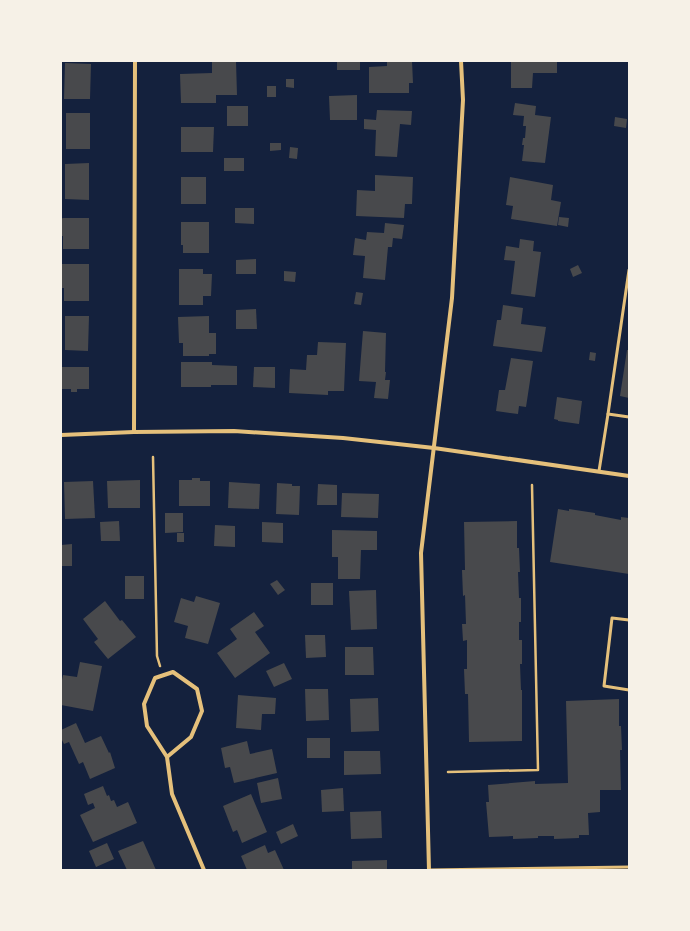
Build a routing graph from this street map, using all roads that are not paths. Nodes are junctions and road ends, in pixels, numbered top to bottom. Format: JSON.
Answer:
{"nodes":[{"id":1,"x":135,"y":61,"type":"edge"},
{"id":2,"x":461,"y":61,"type":"edge"},
{"id":3,"x":629,"y":270,"type":"edge"},
{"id":4,"x":608,"y":414,"type":"junction"},
{"id":5,"x":629,"y":417,"type":"edge"},
{"id":6,"x":134,"y":432,"type":"junction"},
{"id":7,"x":61,"y":435,"type":"edge"},
{"id":8,"x":434,"y":448,"type":"junction"},
{"id":9,"x":598,"y":471,"type":"junction"},
{"id":10,"x":629,"y":476,"type":"edge"},
{"id":11,"x":629,"y":620,"type":"edge"},
{"id":12,"x":629,"y":690,"type":"edge"},
{"id":13,"x":167,"y":757,"type":"junction"},
{"id":14,"x":629,"y":867,"type":"edge"},
{"id":15,"x":204,"y":870,"type":"edge"},
{"id":16,"x":428,"y":870,"type":"edge"}],
"edges":[{"from":1,"to":6,"type":"street"},
{"from":2,"to":8,"type":"street"},
{"from":3,"to":4,"type":"lane"},
{"from":4,"to":5,"type":"lane"},
{"from":4,"to":9,"type":"lane"},
{"from":6,"to":7,"type":"street"},
{"from":6,"to":8,"type":"street"},
{"from":8,"to":9,"type":"street"},
{"from":8,"to":16,"type":"street"},
{"from":9,"to":10,"type":"street"},
{"from":11,"to":12,"type":"lane"},
{"from":13,"to":13,"type":"street"},
{"from":13,"to":15,"type":"street"},
{"from":14,"to":16,"type":"lane"}]}
